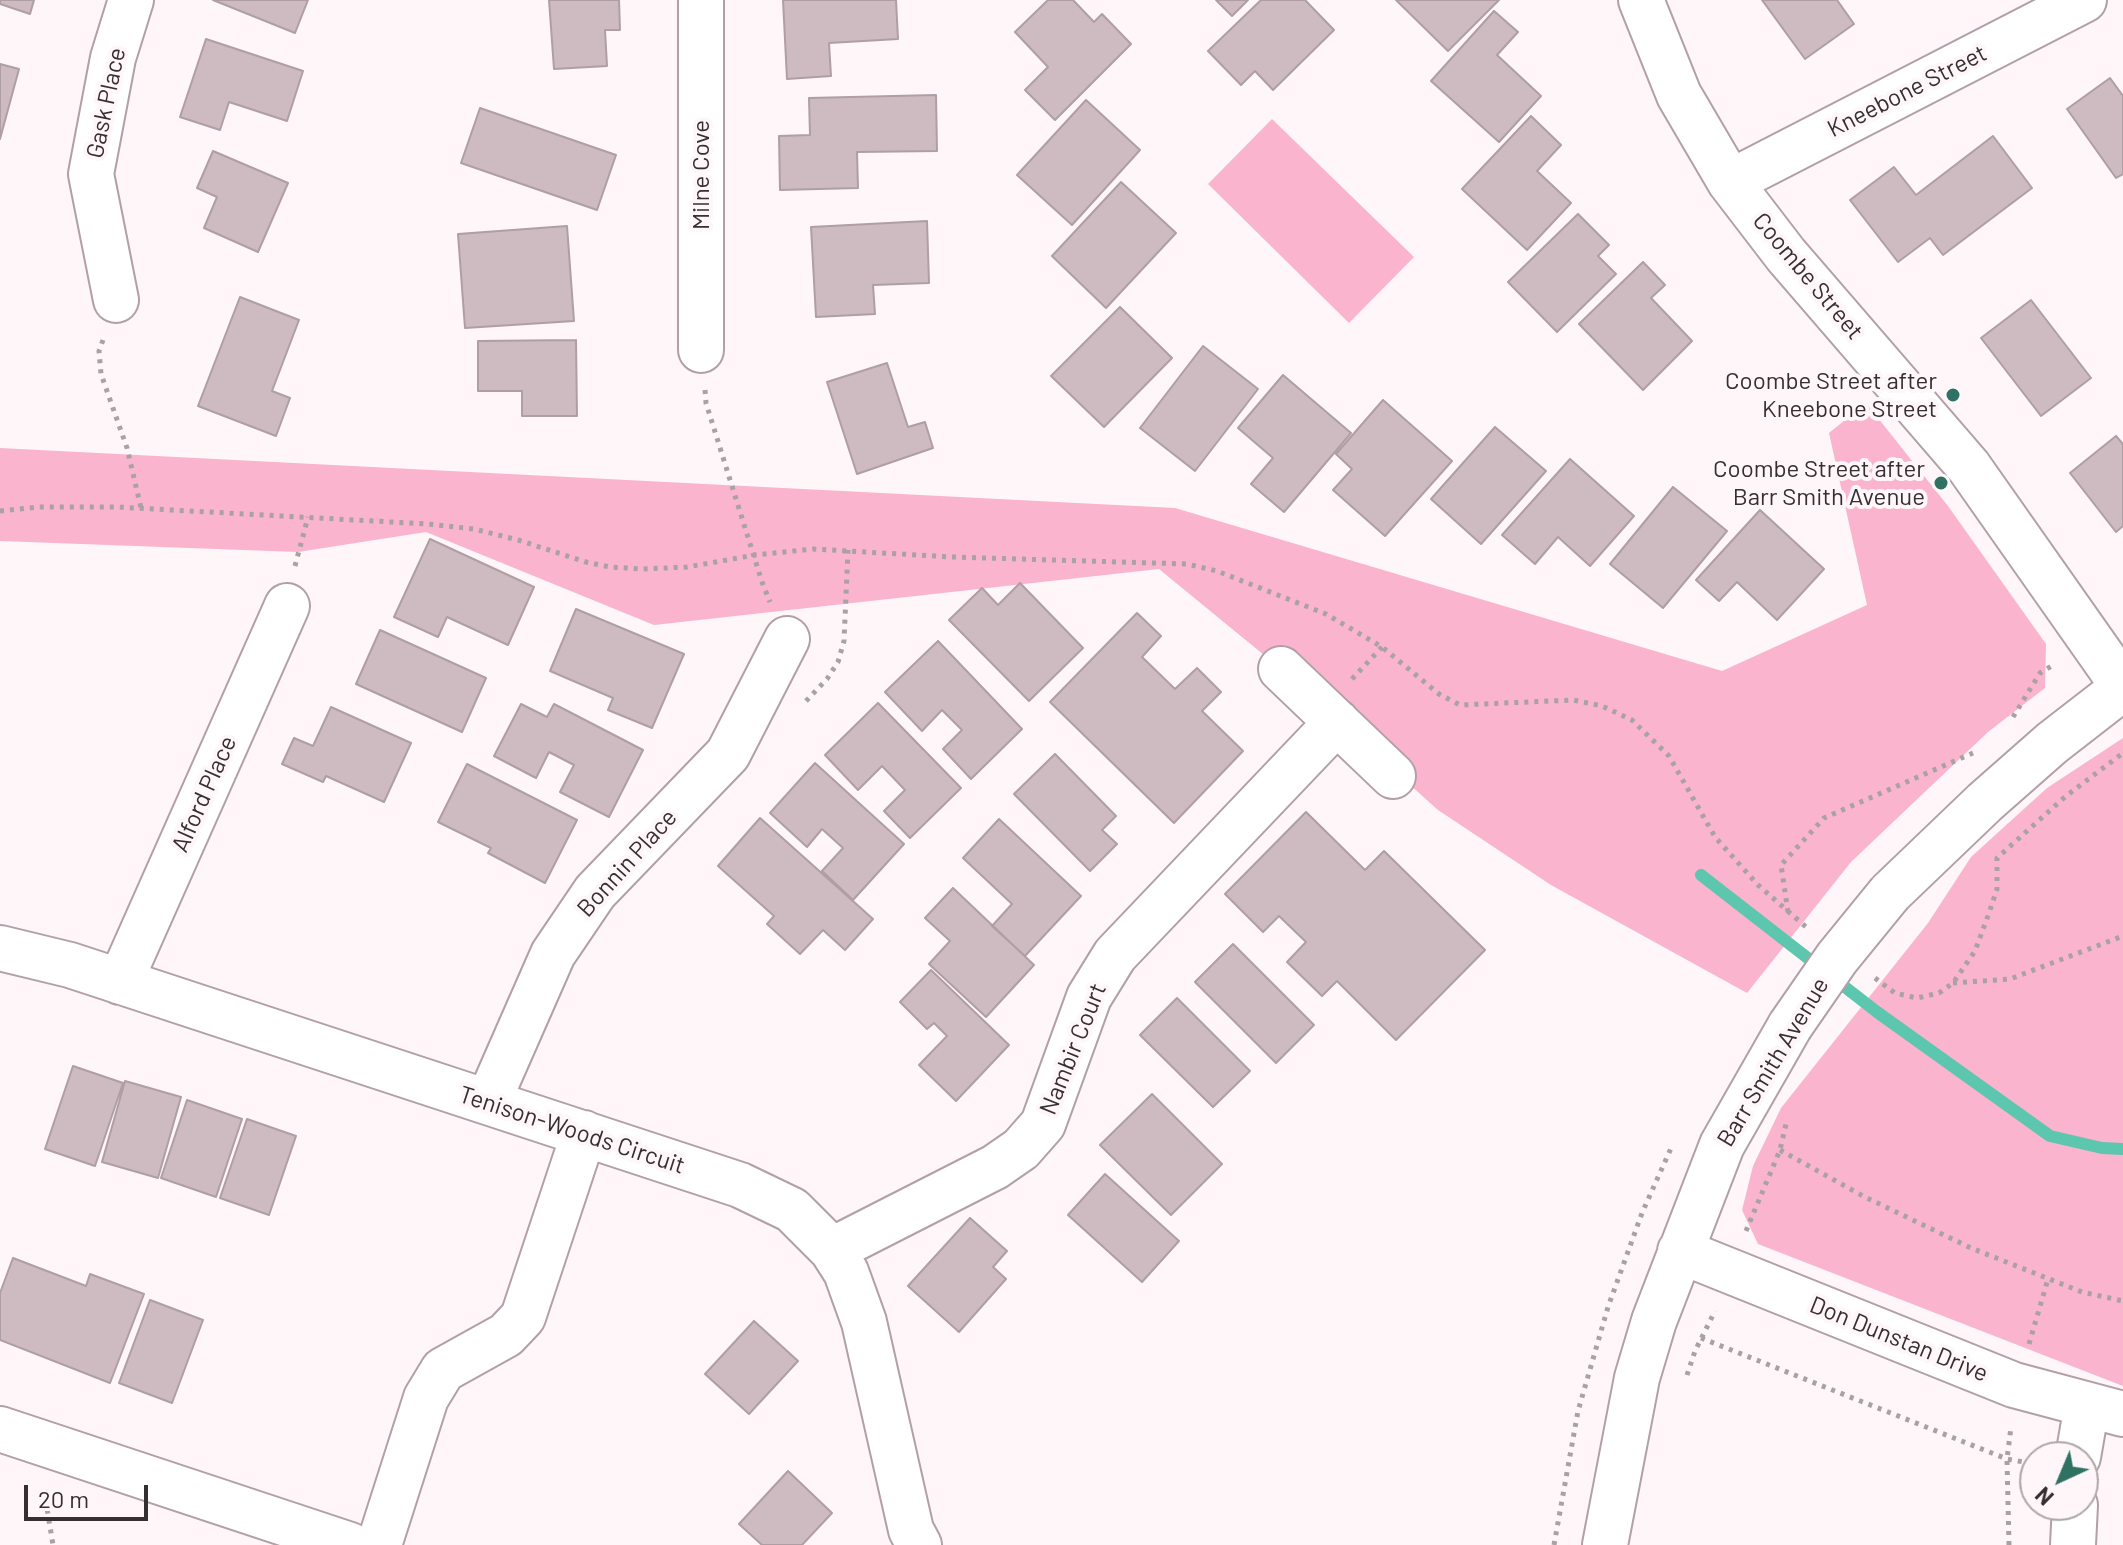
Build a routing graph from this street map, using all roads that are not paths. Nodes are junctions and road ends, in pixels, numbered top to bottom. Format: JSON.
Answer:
{"nodes":[{"id":1,"x":131,"y":0,"type":"edge"},
{"id":2,"x":701,"y":0,"type":"edge"},
{"id":3,"x":1641,"y":0,"type":"edge"},
{"id":4,"x":2084,"y":0,"type":"edge"},
{"id":5,"x":1730,"y":182,"type":"junction"},
{"id":6,"x":116,"y":300,"type":"road end"},
{"id":7,"x":701,"y":350,"type":"road end"},
{"id":8,"x":287,"y":606,"type":"dead end"},
{"id":9,"x":787,"y":639,"type":"road end"},
{"id":10,"x":1281,"y":669,"type":"dead end"},
{"id":11,"x":2123,"y":687,"type":"edge"},
{"id":12,"x":1337,"y":722,"type":"junction"},
{"id":13,"x":1393,"y":776,"type":"dead end"},
{"id":14,"x":0,"y":948,"type":"edge"},
{"id":15,"x":120,"y":982,"type":"junction"},
{"id":16,"x":488,"y":1102,"type":"junction"},
{"id":17,"x":584,"y":1133,"type":"junction"},
{"id":18,"x":832,"y":1250,"type":"junction"},
{"id":19,"x":1680,"y":1251,"type":"junction"},
{"id":20,"x":2105,"y":1410,"type":"edge"},
{"id":21,"x":0,"y":1429,"type":"edge"},
{"id":22,"x":2087,"y":1441,"type":"edge"},
{"id":23,"x":2074,"y":1521,"type":"edge"},
{"id":24,"x":350,"y":1545,"type":"edge"},
{"id":25,"x":379,"y":1545,"type":"edge"},
{"id":26,"x":919,"y":1545,"type":"edge"},
{"id":27,"x":1605,"y":1545,"type":"edge"},
{"id":28,"x":2073,"y":1545,"type":"edge"}],
"edges":[{"from":1,"to":6,"type":"street","name":"Gask Place"},
{"from":2,"to":7,"type":"street","name":"Milne Cove"},
{"from":3,"to":5,"type":"street","name":"Coombe Street"},
{"from":4,"to":5,"type":"street","name":"Kneebone Street"},
{"from":5,"to":11,"type":"street","name":"Coombe Street"},
{"from":8,"to":15,"type":"street","name":"Alford Place"},
{"from":9,"to":16,"type":"street","name":"Bonnin Place"},
{"from":10,"to":12,"type":"street"},
{"from":11,"to":19,"type":"street","name":"Barr Smith Avenue","bridge":true},
{"from":12,"to":13,"type":"street"},
{"from":12,"to":18,"type":"street","name":"Nambir Court"},
{"from":14,"to":15,"type":"street","name":"Tenison-Woods Circuit"},
{"from":15,"to":16,"type":"street","name":"Tenison-Woods Circuit"},
{"from":16,"to":17,"type":"street","name":"Tenison-Woods Circuit"},
{"from":17,"to":18,"type":"street","name":"Tenison-Woods Circuit"},
{"from":17,"to":25,"type":"street"},
{"from":18,"to":26,"type":"street","name":"Tenison-Woods Circuit"},
{"from":19,"to":20,"type":"street","name":"Don Dunstan Drive"},
{"from":19,"to":27,"type":"street","name":"Barr Smith Avenue"},
{"from":20,"to":22,"type":"street"},
{"from":21,"to":24,"type":"street"},
{"from":23,"to":28,"type":"street"}]}
